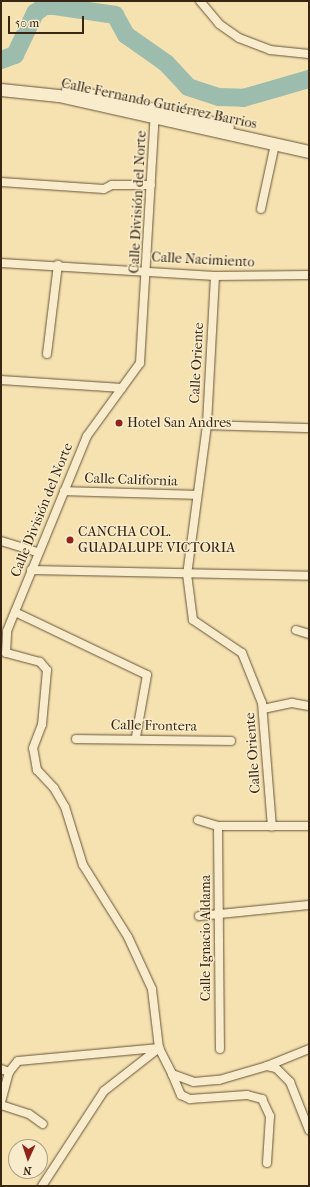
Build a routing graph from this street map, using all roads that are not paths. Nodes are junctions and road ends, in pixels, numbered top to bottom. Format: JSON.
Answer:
{"nodes":[{"id":1,"x":200,"y":1,"type":"edge"},
{"id":2,"x":308,"y":55,"type":"edge"},
{"id":3,"x":1,"y":83,"type":"edge"},
{"id":4,"x":1,"y":90,"type":"edge"},
{"id":5,"x":155,"y":116,"type":"junction"},
{"id":6,"x":275,"y":144,"type":"junction"},
{"id":7,"x":309,"y":144,"type":"edge"},
{"id":8,"x":309,"y":152,"type":"edge"},
{"id":9,"x":1,"y":182,"type":"edge"},
{"id":10,"x":151,"y":185,"type":"junction"},
{"id":11,"x":261,"y":209,"type":"dead end"},
{"id":12,"x":1,"y":263,"type":"edge"},
{"id":13,"x":58,"y":265,"type":"junction"},
{"id":14,"x":147,"y":270,"type":"junction"},
{"id":15,"x":309,"y":275,"type":"edge"},
{"id":16,"x":215,"y":276,"type":"junction"},
{"id":17,"x":47,"y":354,"type":"dead end"},
{"id":18,"x":1,"y":380,"type":"edge"},
{"id":19,"x":122,"y":388,"type":"junction"},
{"id":20,"x":207,"y":425,"type":"junction"},
{"id":21,"x":309,"y":428,"type":"edge"},
{"id":22,"x":64,"y":491,"type":"junction"},
{"id":23,"x":197,"y":495,"type":"junction"},
{"id":24,"x":1,"y":541,"type":"edge"},
{"id":25,"x":38,"y":552,"type":"junction"},
{"id":26,"x":31,"y":570,"type":"junction"},
{"id":27,"x":187,"y":574,"type":"junction"},
{"id":28,"x":309,"y":576,"type":"edge"},
{"id":29,"x":15,"y":612,"type":"junction"},
{"id":30,"x":296,"y":630,"type":"dead end"},
{"id":31,"x":309,"y":634,"type":"edge"},
{"id":32,"x":309,"y":706,"type":"edge"},
{"id":33,"x":263,"y":709,"type":"junction"},
{"id":34,"x":136,"y":737,"type":"junction"},
{"id":35,"x":76,"y":738,"type":"dead end"},
{"id":36,"x":231,"y":741,"type":"dead end"},
{"id":37,"x":198,"y":820,"type":"dead end"},
{"id":38,"x":218,"y":826,"type":"junction"},
{"id":39,"x":309,"y":826,"type":"edge"},
{"id":40,"x":272,"y":827,"type":"junction"},
{"id":41,"x":309,"y":905,"type":"edge"},
{"id":42,"x":219,"y":914,"type":"junction"},
{"id":43,"x":199,"y":916,"type":"dead end"},
{"id":44,"x":159,"y":1048,"type":"junction"},
{"id":45,"x":220,"y":1049,"type":"dead end"},
{"id":46,"x":309,"y":1049,"type":"edge"},
{"id":47,"x":267,"y":1066,"type":"junction"},
{"id":48,"x":1,"y":1069,"type":"edge"},
{"id":49,"x":9,"y":1072,"type":"junction"},
{"id":50,"x":172,"y":1074,"type":"junction"},
{"id":51,"x":1,"y":1102,"type":"edge"},
{"id":52,"x":1,"y":1105,"type":"edge"},
{"id":53,"x":43,"y":1124,"type":"dead end"},
{"id":54,"x":309,"y":1130,"type":"edge"},
{"id":55,"x":267,"y":1163,"type":"dead end"},
{"id":56,"x":42,"y":1186,"type":"edge"}],
"edges":[{"from":1,"to":2,"type":"street"},
{"from":3,"to":5,"type":"main road","name":"Calle Fernando Gutiérrez Barrios"},
{"from":4,"to":5,"type":"main road","name":"Calle Fernando Gutiérrez Barrios"},
{"from":5,"to":6,"type":"main road","name":"Calle Fernando Gutiérrez Barrios"},
{"from":5,"to":7,"type":"main road","name":"Calle Fernando Gutiérrez Barrios"},
{"from":5,"to":10,"type":"street","name":"Calle División del Norte"},
{"from":6,"to":8,"type":"main road","name":"Calle Fernando Gutiérrez Barrios"},
{"from":6,"to":11,"type":"street"},
{"from":9,"to":10,"type":"street"},
{"from":10,"to":14,"type":"street","name":"Calle División del Norte"},
{"from":12,"to":13,"type":"street","name":"Calle Nacimiento"},
{"from":13,"to":14,"type":"street","name":"Calle Nacimiento"},
{"from":13,"to":17,"type":"street"},
{"from":14,"to":16,"type":"street","name":"Calle Nacimiento"},
{"from":14,"to":19,"type":"street","name":"Calle División del Norte"},
{"from":15,"to":16,"type":"street","name":"Calle Nacimiento"},
{"from":16,"to":20,"type":"street","name":"Calle Oriente"},
{"from":18,"to":19,"type":"street"},
{"from":19,"to":22,"type":"street","name":"Calle División del Norte"},
{"from":20,"to":21,"type":"street"},
{"from":20,"to":23,"type":"street","name":"Calle Oriente"},
{"from":22,"to":23,"type":"street","name":"Calle California"},
{"from":22,"to":25,"type":"street","name":"Calle División del Norte"},
{"from":23,"to":27,"type":"street","name":"Calle Oriente"},
{"from":24,"to":25,"type":"street"},
{"from":25,"to":26,"type":"street","name":"Calle División del Norte"},
{"from":26,"to":27,"type":"street"},
{"from":26,"to":29,"type":"street","name":"Calle División del Norte"},
{"from":27,"to":28,"type":"street"},
{"from":27,"to":33,"type":"street","name":"Calle Oriente"},
{"from":29,"to":34,"type":"street"},
{"from":29,"to":44,"type":"street","name":"Calle División del Norte"},
{"from":30,"to":31,"type":"street"},
{"from":32,"to":33,"type":"street"},
{"from":33,"to":40,"type":"street","name":"Calle Oriente"},
{"from":34,"to":35,"type":"street","name":"Calle Frontera"},
{"from":34,"to":36,"type":"street","name":"Calle Frontera"},
{"from":37,"to":38,"type":"street"},
{"from":38,"to":40,"type":"street"},
{"from":38,"to":42,"type":"street","name":"Calle Ignacio Aldama"},
{"from":39,"to":40,"type":"street"},
{"from":41,"to":42,"type":"street"},
{"from":42,"to":43,"type":"street"},
{"from":42,"to":45,"type":"street","name":"Calle Ignacio Aldama"},
{"from":44,"to":49,"type":"street"},
{"from":44,"to":50,"type":"street"},
{"from":44,"to":56,"type":"street"},
{"from":46,"to":47,"type":"street"},
{"from":47,"to":50,"type":"street"},
{"from":47,"to":54,"type":"street"},
{"from":48,"to":49,"type":"street"},
{"from":49,"to":51,"type":"street"},
{"from":50,"to":55,"type":"street"},
{"from":52,"to":53,"type":"street"}]}
